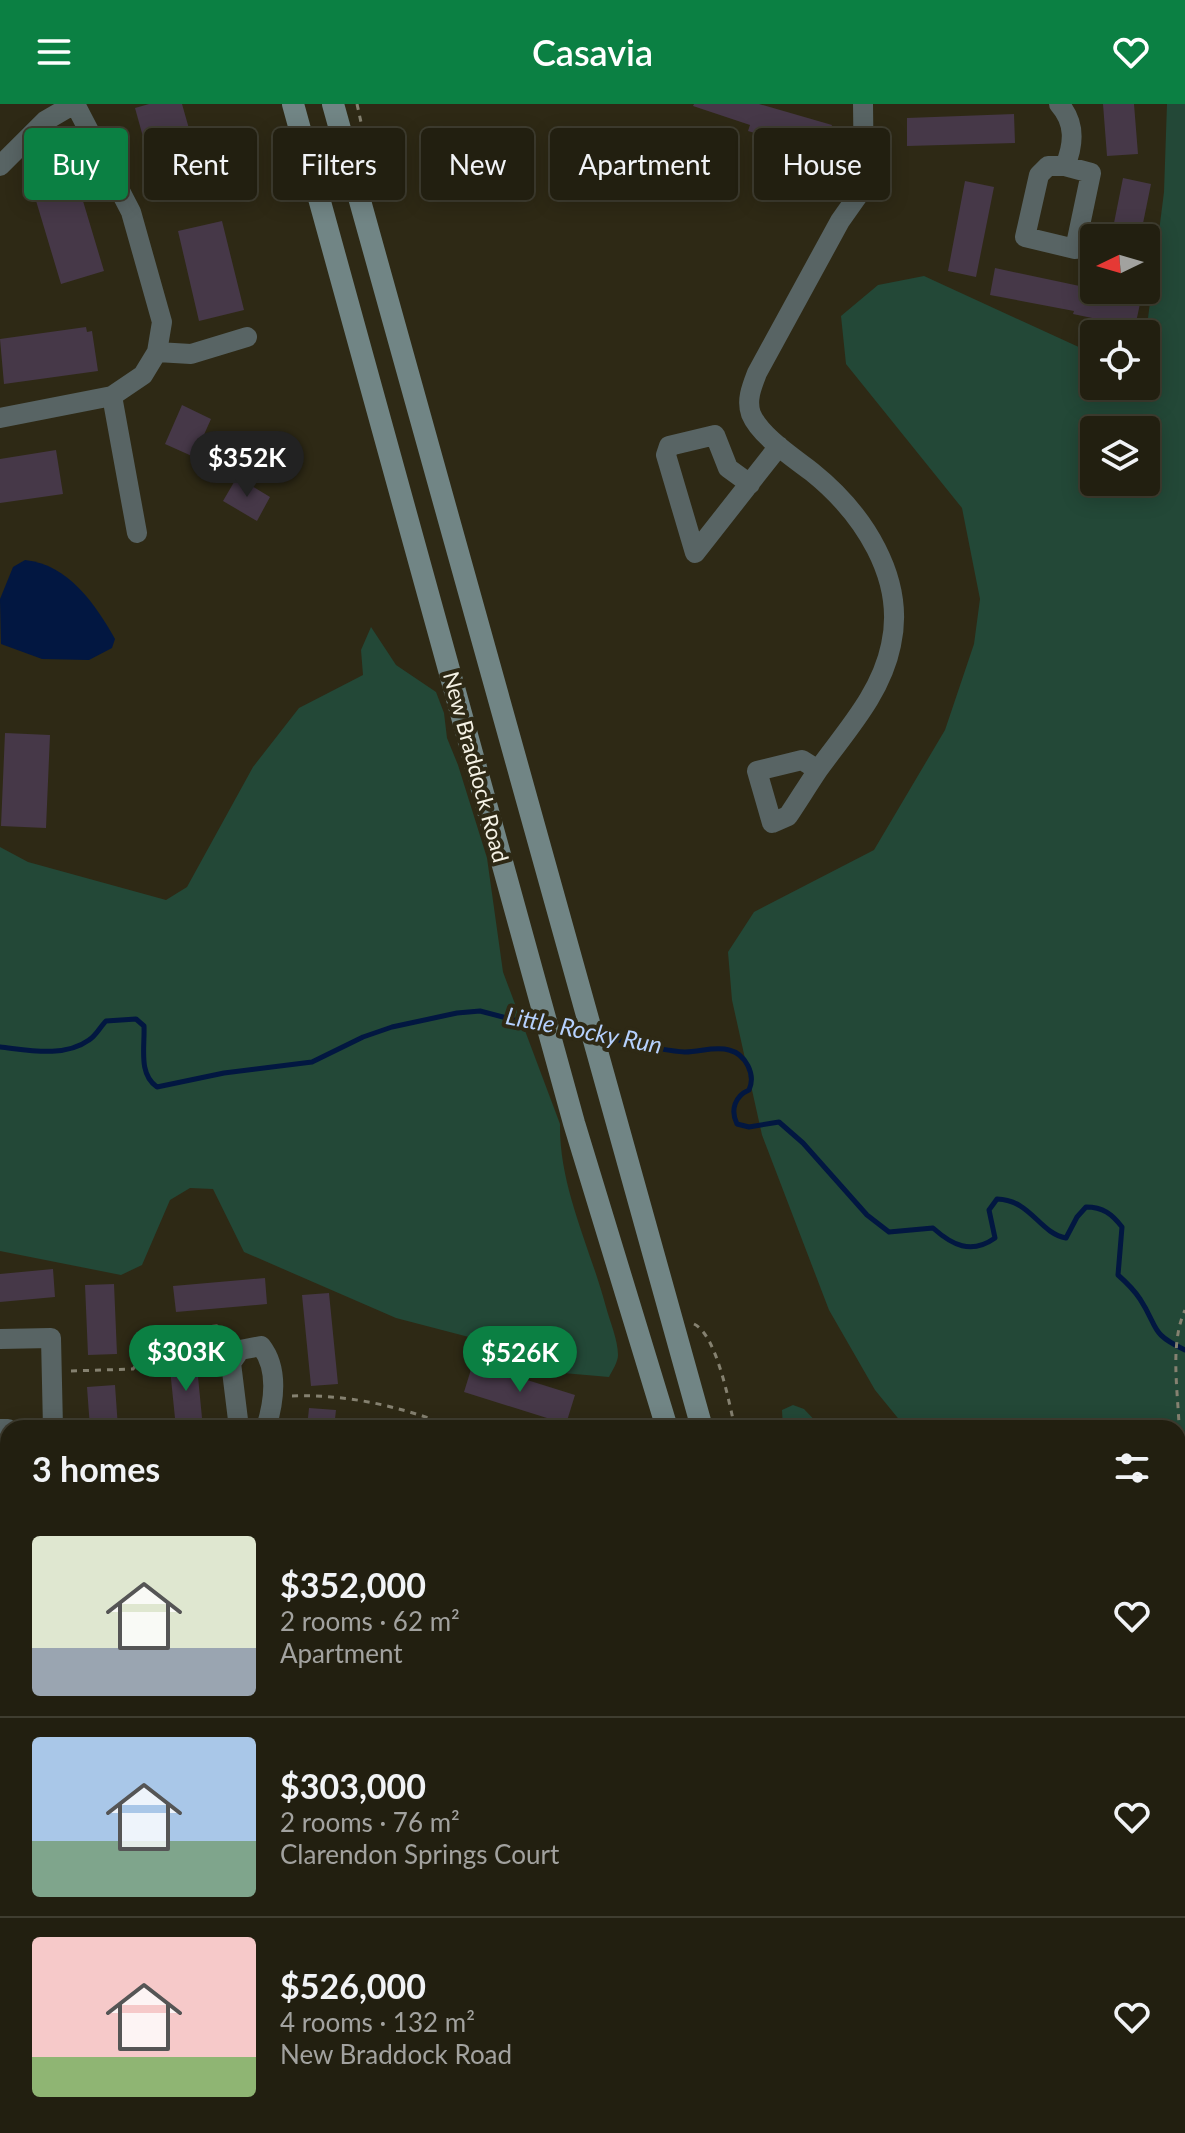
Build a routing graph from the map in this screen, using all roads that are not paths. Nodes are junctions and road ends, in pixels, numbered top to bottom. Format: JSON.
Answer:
{"nodes":[{"id":1,"x":74,"y":104,"type":"edge"},
{"id":2,"x":293,"y":104,"type":"edge"},
{"id":3,"x":333,"y":104,"type":"edge"},
{"id":4,"x":863,"y":104,"type":"edge"},
{"id":5,"x":1059,"y":104,"type":"edge"},
{"id":6,"x":4,"y":153,"type":"edge"},
{"id":7,"x":1065,"y":166,"type":"dead end"},
{"id":8,"x":247,"y":337,"type":"dead end"},
{"id":9,"x":157,"y":352,"type":"junction"},
{"id":10,"x":112,"y":396,"type":"junction"},
{"id":11,"x":0,"y":418,"type":"edge"},
{"id":12,"x":779,"y":446,"type":"junction"},
{"id":13,"x":750,"y":484,"type":"junction"},
{"id":14,"x":137,"y":533,"type":"dead end"},
{"id":15,"x":818,"y":770,"type":"dead end"},
{"id":16,"x":0,"y":1339,"type":"edge"},
{"id":17,"x":53,"y":1420,"type":"edge"},
{"id":18,"x":238,"y":1420,"type":"edge"},
{"id":19,"x":268,"y":1420,"type":"edge"},
{"id":20,"x":665,"y":1420,"type":"edge"},
{"id":21,"x":700,"y":1420,"type":"edge"}],
"edges":[{"from":1,"to":6,"type":"street"},
{"from":1,"to":9,"type":"street"},
{"from":2,"to":20,"type":"main road","name":"New Braddock Road"},
{"from":3,"to":21,"type":"main road","name":"New Braddock Road"},
{"from":4,"to":12,"type":"street"},
{"from":5,"to":7,"type":"street"},
{"from":8,"to":9,"type":"street"},
{"from":9,"to":10,"type":"street"},
{"from":10,"to":11,"type":"street"},
{"from":10,"to":14,"type":"street"},
{"from":12,"to":13,"type":"street"},
{"from":12,"to":15,"type":"street"},
{"from":13,"to":13,"type":"street"},
{"from":16,"to":17,"type":"street"},
{"from":18,"to":19,"type":"street"}]}
